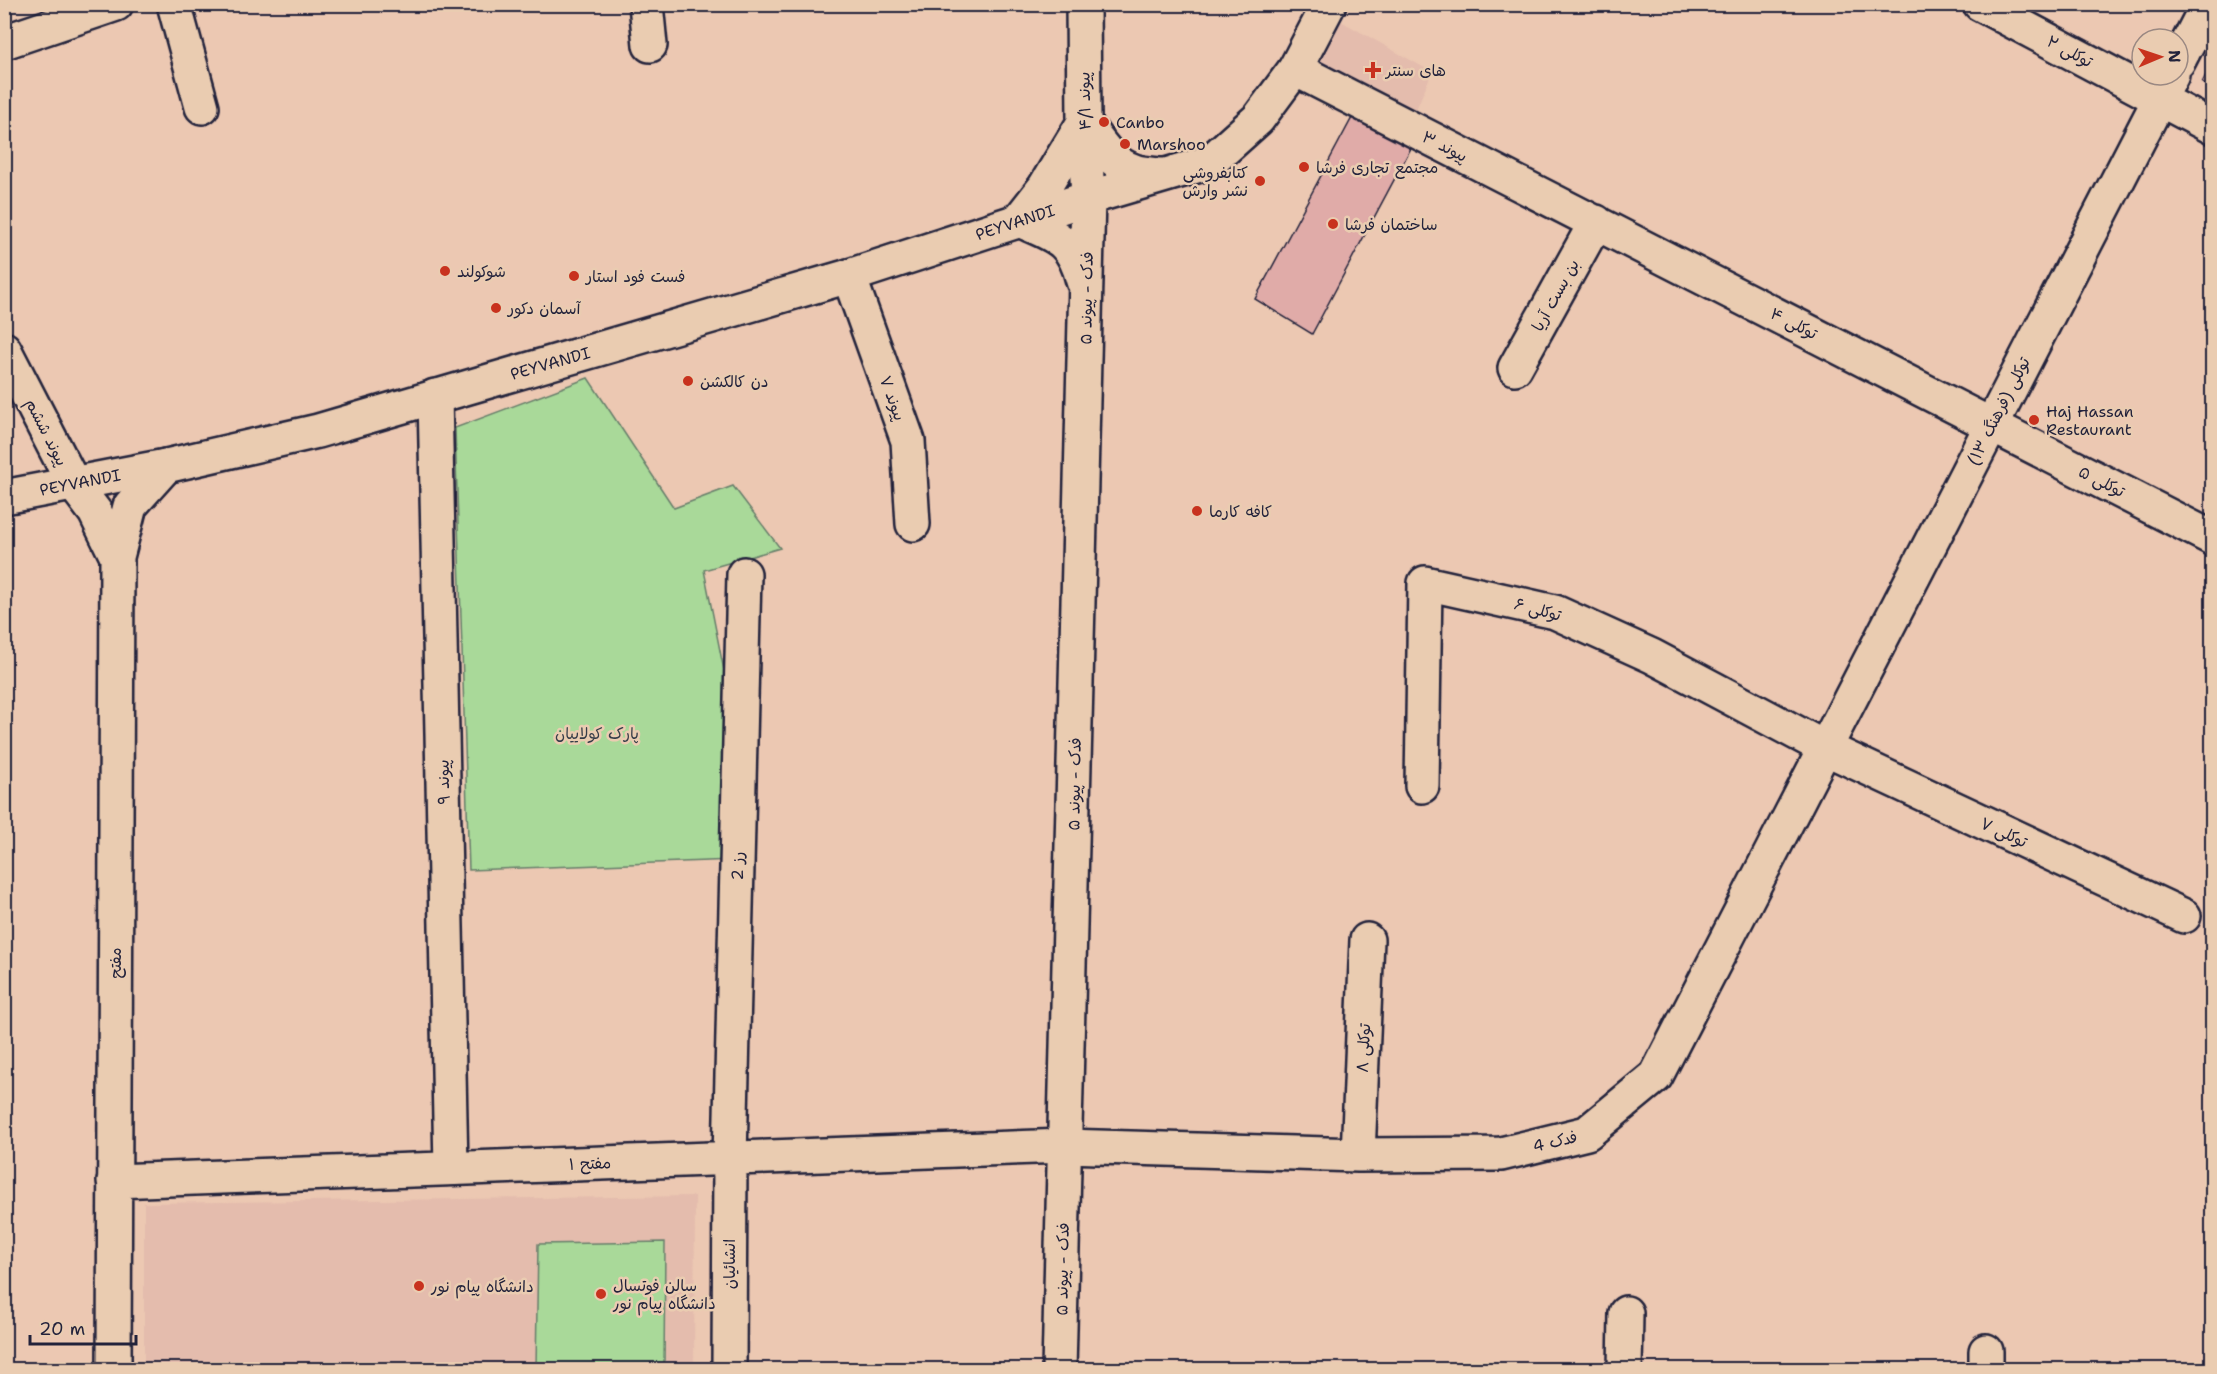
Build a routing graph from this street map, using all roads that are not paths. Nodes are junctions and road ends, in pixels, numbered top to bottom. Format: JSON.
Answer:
{"nodes":[{"id":1,"x":116,"y":4,"type":"edge"},
{"id":2,"x":174,"y":4,"type":"edge"},
{"id":3,"x":646,"y":4,"type":"edge"},
{"id":4,"x":1083,"y":4,"type":"edge"},
{"id":5,"x":1329,"y":4,"type":"edge"},
{"id":6,"x":1980,"y":4,"type":"edge"},
{"id":7,"x":2208,"y":4,"type":"edge"},
{"id":8,"x":2190,"y":39,"type":"edge"},
{"id":9,"x":4,"y":42,"type":"edge"},
{"id":10,"x":650,"y":45,"type":"dead end"},
{"id":11,"x":1295,"y":69,"type":"junction"},
{"id":12,"x":2130,"y":71,"type":"edge"},
{"id":13,"x":2166,"y":87,"type":"edge"},
{"id":14,"x":202,"y":107,"type":"dead end"},
{"id":15,"x":1084,"y":122,"type":"junction"},
{"id":16,"x":2212,"y":127,"type":"edge"},
{"id":17,"x":1168,"y":176,"type":"junction"},
{"id":18,"x":1088,"y":198,"type":"junction"},
{"id":19,"x":1019,"y":220,"type":"junction"},
{"id":20,"x":1596,"y":222,"type":"junction"},
{"id":21,"x":849,"y":276,"type":"junction"},
{"id":22,"x":1086,"y":291,"type":"junction"},
{"id":23,"x":4,"y":349,"type":"edge"},
{"id":24,"x":1515,"y":368,"type":"dead end"},
{"id":25,"x":435,"y":396,"type":"junction"},
{"id":26,"x":1991,"y":424,"type":"junction"},
{"id":27,"x":166,"y":466,"type":"junction"},
{"id":28,"x":73,"y":483,"type":"junction"},
{"id":29,"x":4,"y":497,"type":"edge"},
{"id":30,"x":913,"y":524,"type":"dead end"},
{"id":31,"x":2212,"y":538,"type":"edge"},
{"id":32,"x":117,"y":557,"type":"junction"},
{"id":33,"x":744,"y":574,"type":"dead end"},
{"id":34,"x":1825,"y":748,"type":"junction"},
{"id":35,"x":1422,"y":786,"type":"dead end"},
{"id":36,"x":2184,"y":916,"type":"dead end"},
{"id":37,"x":1367,"y":940,"type":"dead end"},
{"id":38,"x":1065,"y":1146,"type":"junction"},
{"id":39,"x":1358,"y":1155,"type":"junction"},
{"id":40,"x":729,"y":1158,"type":"junction"},
{"id":41,"x":452,"y":1168,"type":"junction"},
{"id":42,"x":114,"y":1181,"type":"junction"},
{"id":43,"x":1626,"y":1313,"type":"dead end"},
{"id":44,"x":114,"y":1370,"type":"edge"},
{"id":45,"x":729,"y":1370,"type":"edge"},
{"id":46,"x":1059,"y":1370,"type":"edge"},
{"id":47,"x":1625,"y":1370,"type":"edge"}],
"edges":[{"from":1,"to":9,"type":"street"},
{"from":2,"to":14,"type":"street"},
{"from":3,"to":10,"type":"street"},
{"from":4,"to":15,"type":"street","name":"پیوند ۴/۱"},
{"from":5,"to":11,"type":"street"},
{"from":6,"to":12,"type":"street","name":"توکلی ۲"},
{"from":7,"to":8,"type":"street"},
{"from":11,"to":17,"type":"street"},
{"from":11,"to":20,"type":"street","name":"پیوند ۳"},
{"from":13,"to":16,"type":"street","name":"توکلی ۲"},
{"from":13,"to":26,"type":"street","name":"توکلی (فرهنگ ۱۳)"},
{"from":15,"to":17,"type":"street"},
{"from":15,"to":18,"type":"street","name":"پیوند ۴/۱"},
{"from":15,"to":19,"type":"street"},
{"from":17,"to":18,"type":"street","name":"PEYVANDI"},
{"from":18,"to":19,"type":"street","name":"PEYVANDI"},
{"from":18,"to":22,"type":"street","name":"فدک - پیوند ۵"},
{"from":19,"to":21,"type":"street","name":"PEYVANDI"},
{"from":19,"to":22,"type":"street"},
{"from":20,"to":24,"type":"street","name":"بن بست آریا"},
{"from":20,"to":26,"type":"street","name":"توکلی ۴"},
{"from":21,"to":25,"type":"street","name":"PEYVANDI"},
{"from":21,"to":30,"type":"street","name":"پیوند ۷"},
{"from":22,"to":38,"type":"street","name":"فدک - پیوند ۵"},
{"from":23,"to":28,"type":"street","name":"پیوند ششم"},
{"from":25,"to":27,"type":"street","name":"PEYVANDI"},
{"from":25,"to":41,"type":"street","name":"پیوند ۹"},
{"from":26,"to":31,"type":"street","name":"توکلی ۵"},
{"from":26,"to":34,"type":"street","name":"توکلی (فرهنگ ۱۳)"},
{"from":27,"to":28,"type":"street","name":"PEYVANDI"},
{"from":27,"to":32,"type":"street"},
{"from":28,"to":29,"type":"street","name":"PEYVANDI"},
{"from":28,"to":32,"type":"street","name":"پیوند ششم"},
{"from":32,"to":42,"type":"street","name":"مفتح"},
{"from":33,"to":40,"type":"street","name":"رز 2"},
{"from":34,"to":35,"type":"street","name":"توکلی ۶"},
{"from":34,"to":36,"type":"street","name":"توکلی ۷"},
{"from":34,"to":39,"type":"street","name":"فدک 4"},
{"from":37,"to":39,"type":"street","name":"توکلی ۸"},
{"from":38,"to":39,"type":"street","name":"فدک 4"},
{"from":38,"to":40,"type":"street","name":"مفتح ۱"},
{"from":38,"to":46,"type":"street","name":"فدک - پیوند ۵"},
{"from":40,"to":41,"type":"street","name":"مفتح ۱"},
{"from":40,"to":45,"type":"street","name":"انشائیان"},
{"from":41,"to":42,"type":"street","name":"مفتح ۱"},
{"from":42,"to":44,"type":"street","name":"مفتح"},
{"from":43,"to":47,"type":"street"}]}
